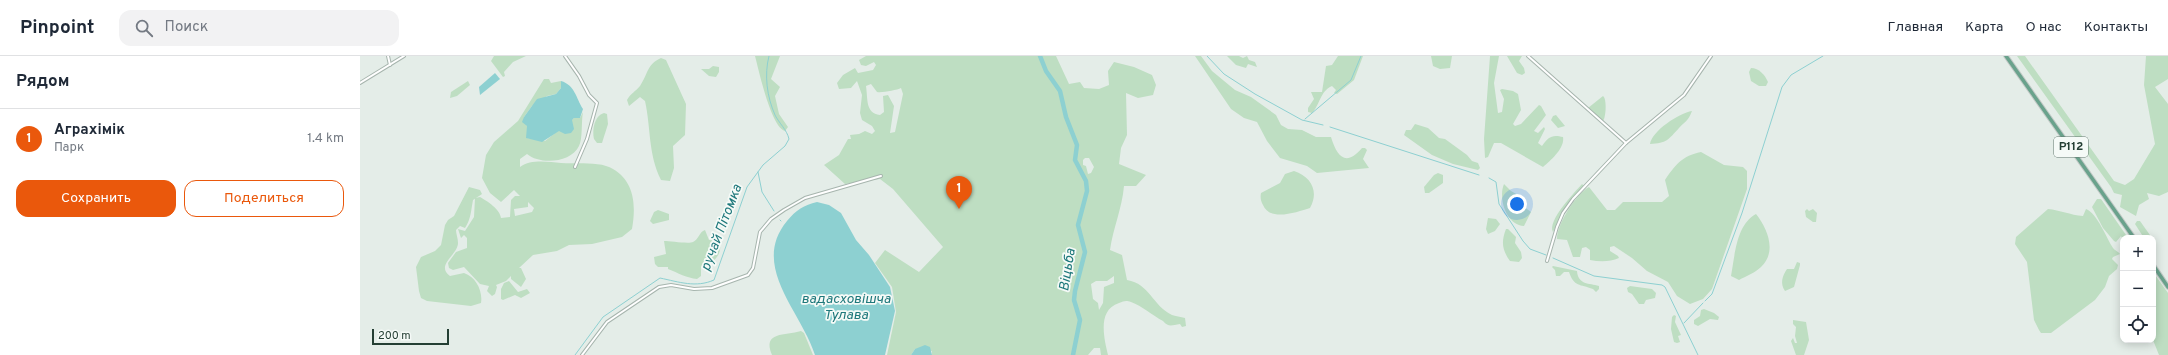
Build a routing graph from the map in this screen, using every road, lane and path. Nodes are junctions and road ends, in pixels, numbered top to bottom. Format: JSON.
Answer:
{"nodes":[{"id":1,"x":388,"y":56,"type":"edge"},
{"id":2,"x":404,"y":56,"type":"edge"},
{"id":3,"x":565,"y":56,"type":"edge"},
{"id":4,"x":1528,"y":56,"type":"edge"},
{"id":5,"x":1711,"y":56,"type":"edge"},
{"id":6,"x":2006,"y":56,"type":"edge"},
{"id":7,"x":390,"y":65,"type":"junction"},
{"id":8,"x":360,"y":83,"type":"edge"},
{"id":9,"x":1626,"y":143,"type":"junction"},
{"id":10,"x":575,"y":167,"type":"dead end"},
{"id":11,"x":881,"y":176,"type":"dead end"},
{"id":12,"x":2132,"y":235,"type":"edge"},
{"id":13,"x":1547,"y":262,"type":"dead end"},
{"id":14,"x":2156,"y":269,"type":"edge"},
{"id":15,"x":2168,"y":287,"type":"edge"},
{"id":16,"x":582,"y":355,"type":"edge"}],
"edges":[{"from":1,"to":7,"type":"street"},
{"from":2,"to":7,"type":"street"},
{"from":3,"to":10,"type":"street"},
{"from":4,"to":9,"type":"street"},
{"from":5,"to":9,"type":"street"},
{"from":6,"to":12,"type":"main road","number":"Р112"},
{"from":7,"to":8,"type":"street"},
{"from":9,"to":13,"type":"street"},
{"from":11,"to":16,"type":"street"},
{"from":14,"to":15,"type":"main road"}]}
